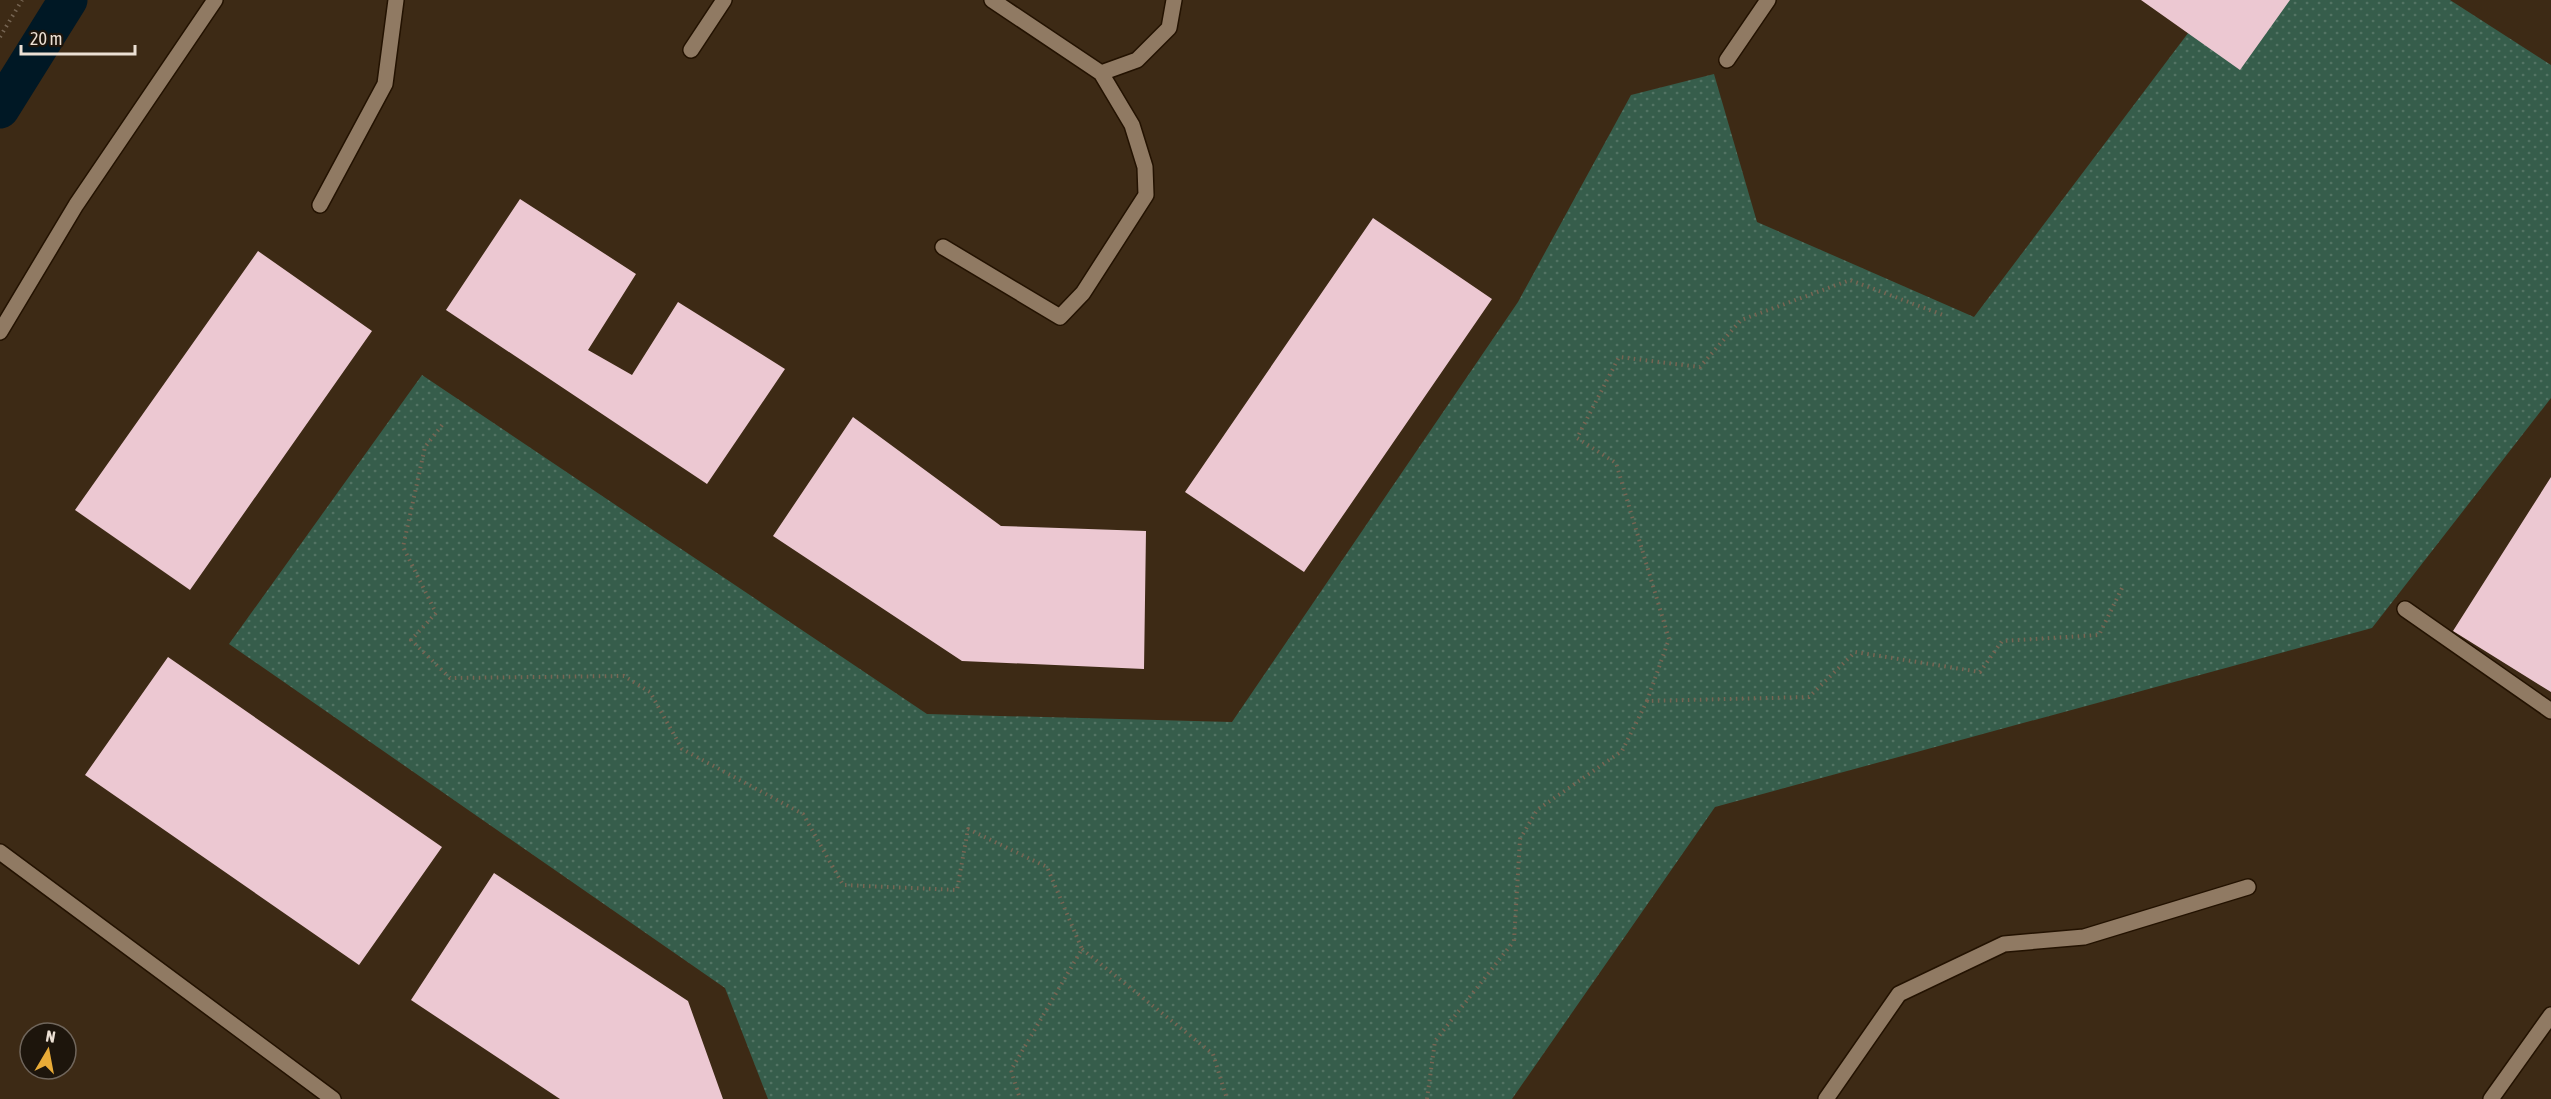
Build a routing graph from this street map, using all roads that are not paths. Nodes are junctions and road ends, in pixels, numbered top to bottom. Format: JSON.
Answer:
{"nodes":[{"id":1,"x":215,"y":0,"type":"edge"},
{"id":2,"x":396,"y":0,"type":"edge"},
{"id":3,"x":724,"y":0,"type":"edge"},
{"id":4,"x":992,"y":0,"type":"edge"},
{"id":5,"x":1174,"y":0,"type":"edge"},
{"id":6,"x":1767,"y":0,"type":"edge"},
{"id":7,"x":691,"y":50,"type":"dead end"},
{"id":8,"x":1727,"y":60,"type":"dead end"},
{"id":9,"x":1101,"y":73,"type":"junction"},
{"id":10,"x":320,"y":205,"type":"dead end"},
{"id":11,"x":943,"y":247,"type":"dead end"},
{"id":12,"x":0,"y":332,"type":"edge"},
{"id":13,"x":2405,"y":609,"type":"dead end"},
{"id":14,"x":2551,"y":711,"type":"edge"},
{"id":15,"x":0,"y":852,"type":"edge"},
{"id":16,"x":2248,"y":887,"type":"dead end"},
{"id":17,"x":2551,"y":1015,"type":"edge"},
{"id":18,"x":333,"y":1099,"type":"edge"},
{"id":19,"x":1826,"y":1099,"type":"edge"},
{"id":20,"x":2491,"y":1099,"type":"edge"}],
"edges":[{"from":1,"to":12,"type":"street"},
{"from":2,"to":10,"type":"street"},
{"from":3,"to":7,"type":"street"},
{"from":4,"to":9,"type":"street"},
{"from":5,"to":9,"type":"street"},
{"from":6,"to":8,"type":"street"},
{"from":9,"to":11,"type":"street"},
{"from":13,"to":14,"type":"street"},
{"from":15,"to":18,"type":"street"},
{"from":16,"to":19,"type":"street"},
{"from":17,"to":20,"type":"street"}]}
